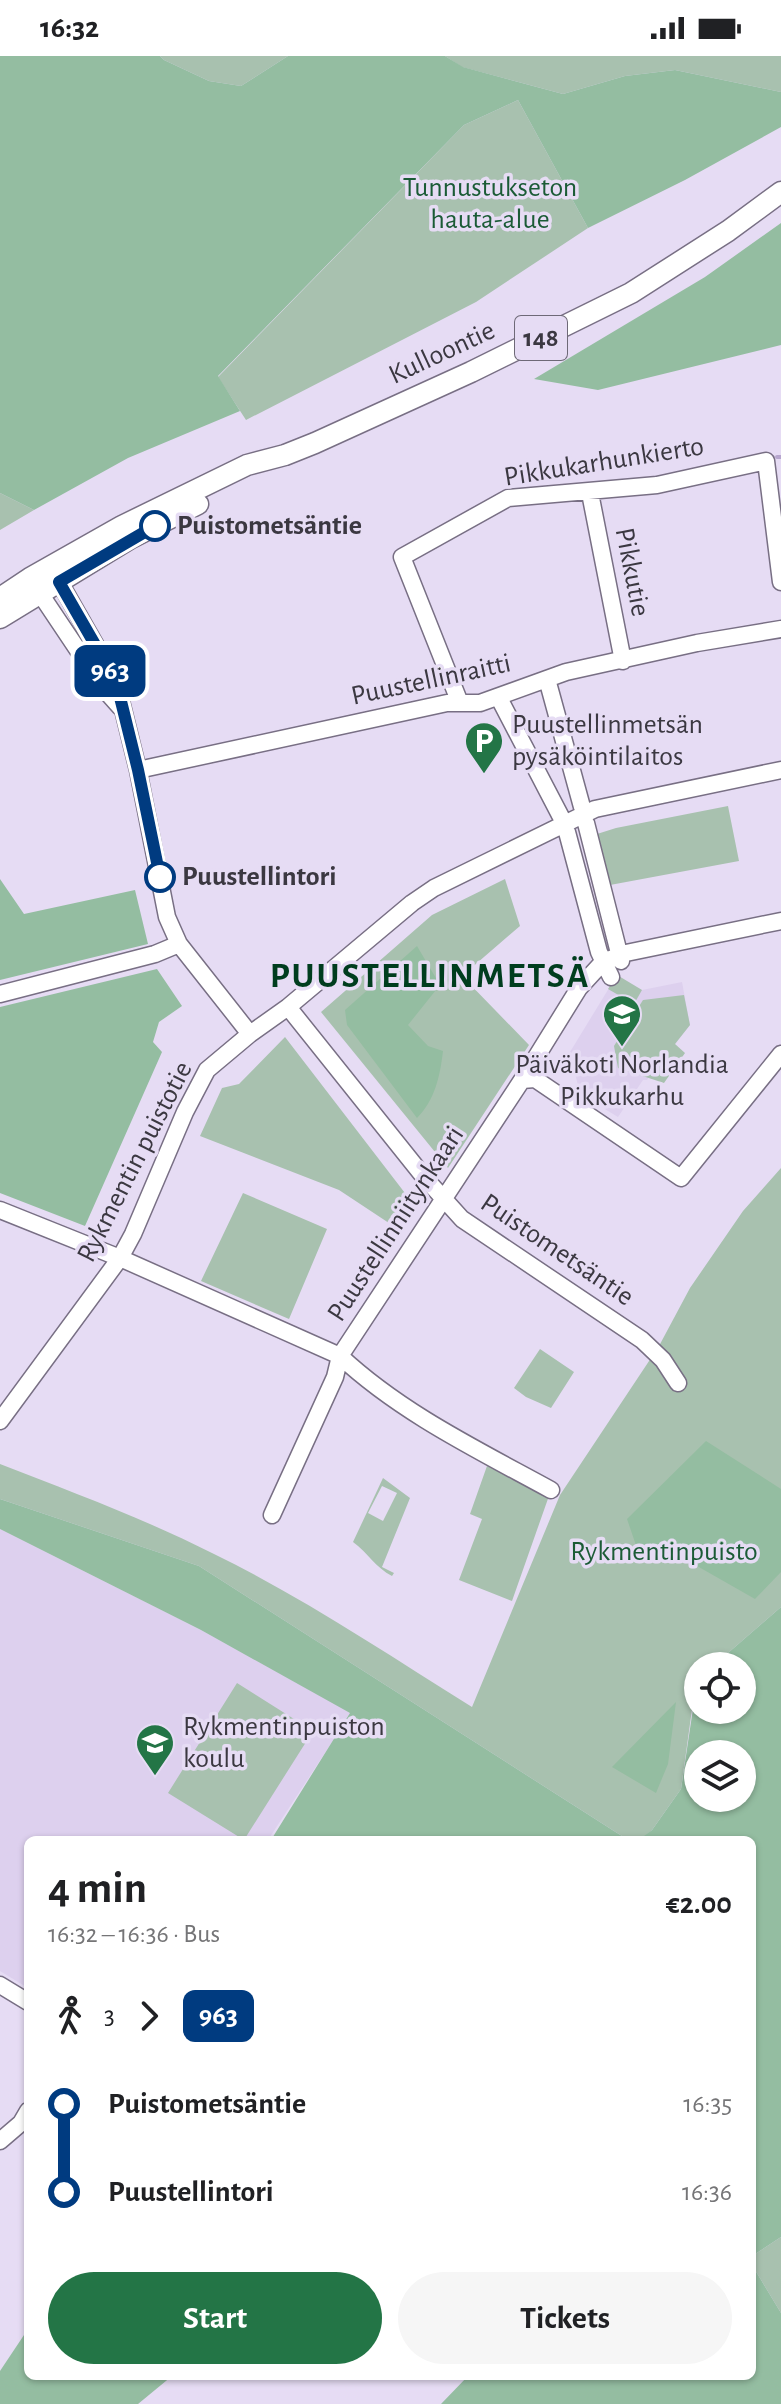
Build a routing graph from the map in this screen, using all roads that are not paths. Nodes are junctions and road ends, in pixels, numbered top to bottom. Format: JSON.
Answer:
{"nodes":[{"id":1,"x":781,"y":192,"type":"edge"},
{"id":2,"x":590,"y":493,"type":"junction"},
{"id":3,"x":55,"y":574,"type":"junction"},
{"id":4,"x":781,"y":582,"type":"edge"},
{"id":5,"x":35,"y":586,"type":"junction"},
{"id":6,"x":0,"y":598,"type":"edge"},
{"id":7,"x":0,"y":618,"type":"edge"},
{"id":8,"x":781,"y":629,"type":"edge"},
{"id":9,"x":623,"y":661,"type":"junction"},
{"id":10,"x":547,"y":679,"type":"junction"},
{"id":11,"x":499,"y":698,"type":"junction"},
{"id":12,"x":460,"y":703,"type":"junction"},
{"id":13,"x":124,"y":711,"type":"junction"},
{"id":14,"x":138,"y":770,"type":"junction"},
{"id":15,"x":781,"y":770,"type":"edge"},
{"id":16,"x":781,"y":921,"type":"edge"},
{"id":17,"x":179,"y":944,"type":"junction"},
{"id":18,"x":616,"y":962,"type":"junction"},
{"id":19,"x":0,"y":994,"type":"edge"},
{"id":20,"x":288,"y":1007,"type":"junction"},
{"id":21,"x":250,"y":1034,"type":"junction"},
{"id":22,"x":781,"y":1054,"type":"edge"},
{"id":23,"x":522,"y":1080,"type":"junction"},
{"id":24,"x":443,"y":1199,"type":"junction"},
{"id":25,"x":0,"y":1210,"type":"edge"},
{"id":26,"x":120,"y":1258,"type":"junction"},
{"id":27,"x":340,"y":1356,"type":"junction"},
{"id":28,"x":678,"y":1383,"type":"dead end"},
{"id":29,"x":0,"y":1421,"type":"edge"},
{"id":30,"x":551,"y":1490,"type":"dead end"},
{"id":31,"x":272,"y":1515,"type":"dead end"},
{"id":32,"x":0,"y":1985,"type":"edge"},
{"id":33,"x":24,"y":2000,"type":"edge"},
{"id":34,"x":24,"y":2118,"type":"edge"},
{"id":35,"x":0,"y":2141,"type":"edge"}],
"edges":[{"from":1,"to":3,"type":"main road","name":"Kulloontie","number":"148"},
{"from":2,"to":4,"type":"street","name":"Pikkukarhunkierto"},
{"from":2,"to":9,"type":"street","name":"Pikkutie"},
{"from":2,"to":12,"type":"street","name":"Pikkukarhunkierto"},
{"from":3,"to":5,"type":"main road","name":"Kulloontie","number":"148"},
{"from":3,"to":13,"type":"street"},
{"from":5,"to":6,"type":"main road","name":"Kulloontie","number":"148"},
{"from":5,"to":7,"type":"main road","name":"Kulloontie","number":"148"},
{"from":5,"to":13,"type":"street"},
{"from":8,"to":9,"type":"street","name":"Puustellinraitti"},
{"from":9,"to":10,"type":"street","name":"Puustellinraitti"},
{"from":10,"to":11,"type":"street","name":"Puustellinraitti"},
{"from":10,"to":18,"type":"street"},
{"from":11,"to":12,"type":"street","name":"Puustellinraitti"},
{"from":11,"to":18,"type":"street"},
{"from":12,"to":14,"type":"street","name":"Puustellinraitti"},
{"from":13,"to":14,"type":"street"},
{"from":14,"to":17,"type":"street"},
{"from":15,"to":20,"type":"street","name":"Rykmentin puistotie"},
{"from":16,"to":18,"type":"street"},
{"from":17,"to":19,"type":"street"},
{"from":17,"to":21,"type":"street"},
{"from":18,"to":23,"type":"street","name":"Puustellinniitynkaari"},
{"from":20,"to":21,"type":"street","name":"Rykmentin puistotie"},
{"from":20,"to":24,"type":"street","name":"Puistometsäntie"},
{"from":21,"to":26,"type":"street","name":"Rykmentin puistotie"},
{"from":22,"to":23,"type":"street"},
{"from":23,"to":24,"type":"street","name":"Puustellinniitynkaari"},
{"from":24,"to":27,"type":"street","name":"Puustellinniitynkaari"},
{"from":24,"to":28,"type":"street","name":"Puistometsäntie"},
{"from":25,"to":26,"type":"street","name":"Puustellinniitynkaari"},
{"from":26,"to":27,"type":"street","name":"Puustellinniitynkaari"},
{"from":26,"to":29,"type":"street","name":"Rykmentin puistotie"},
{"from":27,"to":30,"type":"street"},
{"from":27,"to":31,"type":"street"},
{"from":32,"to":33,"type":"street"},
{"from":34,"to":35,"type":"street"}]}
